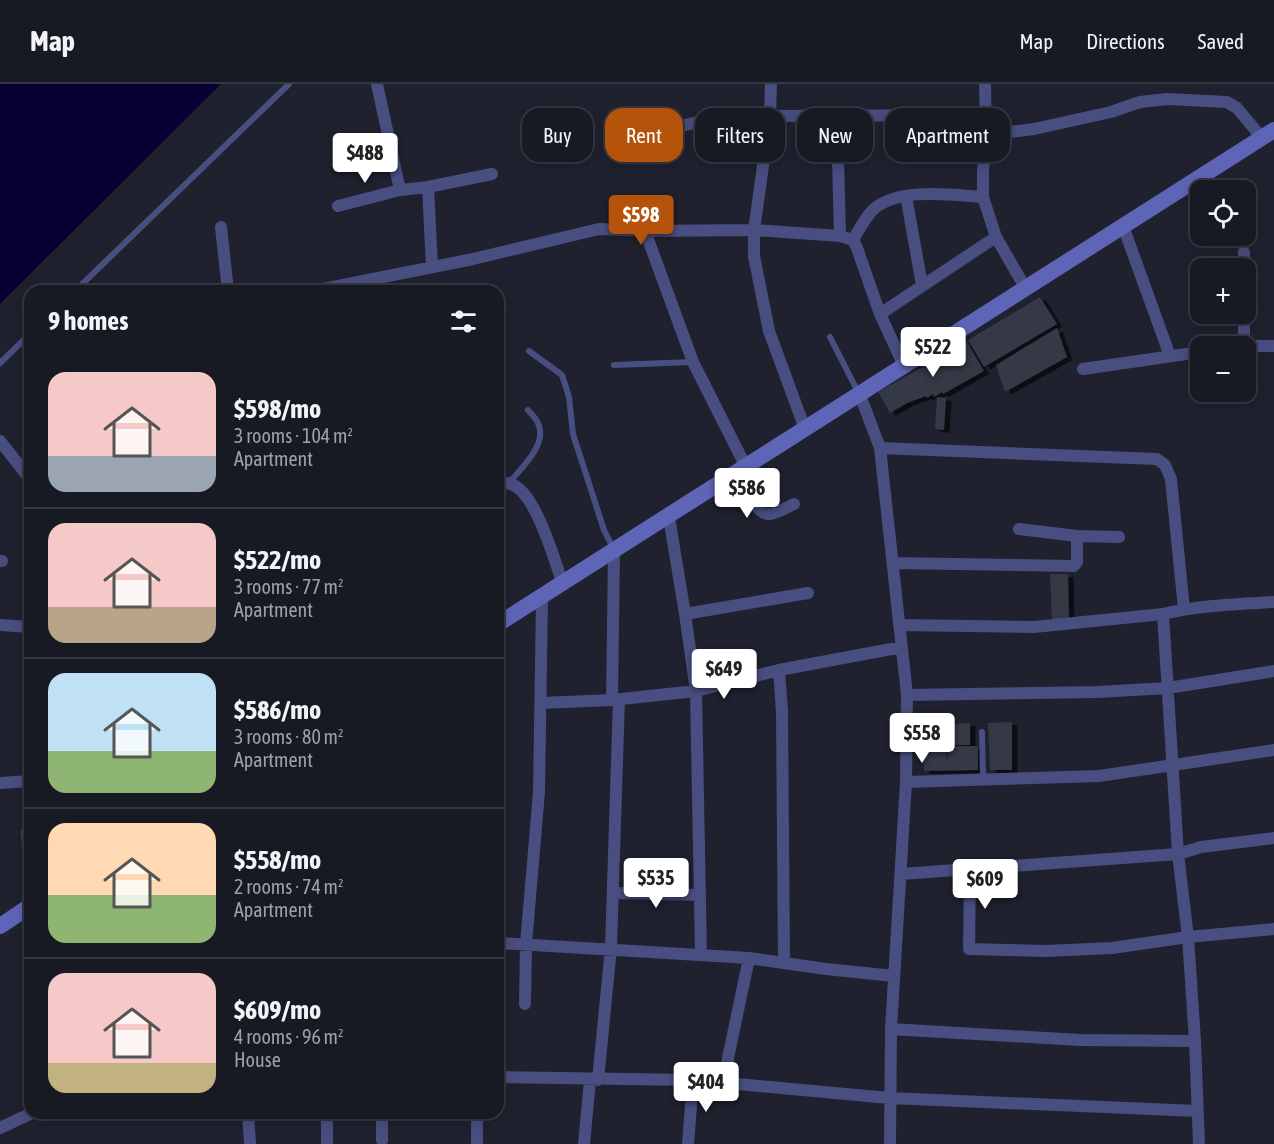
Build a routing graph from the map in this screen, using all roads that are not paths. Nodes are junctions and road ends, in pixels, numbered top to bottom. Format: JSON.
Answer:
{"nodes":[{"id":1,"x":289,"y":84,"type":"edge"},
{"id":2,"x":377,"y":84,"type":"edge"},
{"id":3,"x":771,"y":84,"type":"edge"},
{"id":4,"x":985,"y":84,"type":"edge"},
{"id":5,"x":770,"y":108,"type":"edge"},
{"id":6,"x":985,"y":108,"type":"edge"},
{"id":7,"x":885,"y":115,"type":"edge"},
{"id":8,"x":785,"y":116,"type":"edge"},
{"id":9,"x":1010,"y":132,"type":"edge"},
{"id":10,"x":1268,"y":134,"type":"edge"},
{"id":11,"x":764,"y":162,"type":"edge"},
{"id":12,"x":837,"y":162,"type":"edge"},
{"id":13,"x":984,"y":162,"type":"edge"},
{"id":14,"x":492,"y":174,"type":"dead end"},
{"id":15,"x":428,"y":187,"type":"junction"},
{"id":16,"x":400,"y":190,"type":"junction"},
{"id":17,"x":906,"y":195,"type":"junction"},
{"id":18,"x":983,"y":197,"type":"junction"},
{"id":19,"x":338,"y":206,"type":"dead end"},
{"id":20,"x":1123,"y":226,"type":"junction"},
{"id":21,"x":221,"y":227,"type":"dead end"},
{"id":22,"x":754,"y":230,"type":"junction"},
{"id":23,"x":645,"y":231,"type":"junction"},
{"id":24,"x":840,"y":236,"type":"junction"},
{"id":25,"x":996,"y":237,"type":"junction"},
{"id":26,"x":853,"y":240,"type":"junction"},
{"id":27,"x":1244,"y":252,"type":"dead end"},
{"id":28,"x":1244,"y":258,"type":"edge"},
{"id":29,"x":432,"y":267,"type":"junction"},
{"id":30,"x":81,"y":285,"type":"edge"},
{"id":31,"x":227,"y":285,"type":"edge"},
{"id":32,"x":343,"y":285,"type":"edge"},
{"id":33,"x":922,"y":285,"type":"junction"},
{"id":34,"x":1026,"y":289,"type":"junction"},
{"id":35,"x":880,"y":314,"type":"junction"},
{"id":36,"x":830,"y":337,"type":"dead end"},
{"id":37,"x":24,"y":340,"type":"edge"},
{"id":38,"x":1256,"y":346,"type":"edge"},
{"id":39,"x":1274,"y":346,"type":"edge"},
{"id":40,"x":529,"y":351,"type":"dead end"},
{"id":41,"x":1190,"y":353,"type":"edge"},
{"id":42,"x":1170,"y":356,"type":"junction"},
{"id":43,"x":693,"y":362,"type":"junction"},
{"id":44,"x":0,"y":363,"type":"edge"},
{"id":45,"x":614,"y":364,"type":"dead end"},
{"id":46,"x":904,"y":366,"type":"junction"},
{"id":47,"x":1083,"y":369,"type":"dead end"},
{"id":48,"x":860,"y":395,"type":"junction"},
{"id":49,"x":528,"y":410,"type":"dead end"},
{"id":50,"x":805,"y":429,"type":"junction"},
{"id":51,"x":0,"y":441,"type":"edge"},
{"id":52,"x":880,"y":448,"type":"junction"},
{"id":53,"x":741,"y":470,"type":"junction"},
{"id":54,"x":24,"y":471,"type":"edge"},
{"id":55,"x":504,"y":483,"type":"edge"},
{"id":56,"x":794,"y":504,"type":"dead end"},
{"id":57,"x":669,"y":517,"type":"junction"},
{"id":58,"x":1019,"y":529,"type":"dead end"},
{"id":59,"x":1077,"y":536,"type":"junction"},
{"id":60,"x":1119,"y":537,"type":"dead end"},
{"id":61,"x":614,"y":551,"type":"junction"},
{"id":62,"x":893,"y":563,"type":"junction"},
{"id":63,"x":563,"y":584,"type":"junction"},
{"id":64,"x":808,"y":593,"type":"dead end"},
{"id":65,"x":542,"y":597,"type":"junction"},
{"id":66,"x":1274,"y":602,"type":"edge"},
{"id":67,"x":1184,"y":609,"type":"junction"},
{"id":68,"x":685,"y":614,"type":"junction"},
{"id":69,"x":1163,"y":614,"type":"junction"},
{"id":70,"x":504,"y":620,"type":"edge"},
{"id":71,"x":0,"y":625,"type":"edge"},
{"id":72,"x":899,"y":625,"type":"junction"},
{"id":73,"x":24,"y":627,"type":"edge"},
{"id":74,"x":902,"y":647,"type":"junction"},
{"id":75,"x":779,"y":670,"type":"junction"},
{"id":76,"x":1274,"y":671,"type":"edge"},
{"id":77,"x":1168,"y":688,"type":"junction"},
{"id":78,"x":696,"y":691,"type":"junction"},
{"id":79,"x":907,"y":695,"type":"junction"},
{"id":80,"x":616,"y":700,"type":"junction"},
{"id":81,"x":541,"y":703,"type":"junction"},
{"id":82,"x":982,"y":732,"type":"dead end"},
{"id":83,"x":1274,"y":750,"type":"edge"},
{"id":84,"x":1172,"y":766,"type":"junction"},
{"id":85,"x":983,"y":779,"type":"junction"},
{"id":86,"x":24,"y":781,"type":"edge"},
{"id":87,"x":906,"y":782,"type":"junction"},
{"id":88,"x":0,"y":783,"type":"edge"},
{"id":89,"x":1274,"y":838,"type":"edge"},
{"id":90,"x":1178,"y":854,"type":"junction"},
{"id":91,"x":970,"y":870,"type":"junction"},
{"id":92,"x":901,"y":874,"type":"junction"},
{"id":93,"x":613,"y":893,"type":"junction"},
{"id":94,"x":700,"y":895,"type":"junction"},
{"id":95,"x":24,"y":910,"type":"edge"},
{"id":96,"x":0,"y":926,"type":"edge"},
{"id":97,"x":1274,"y":928,"type":"edge"},
{"id":98,"x":1188,"y":937,"type":"junction"},
{"id":99,"x":504,"y":943,"type":"edge"},
{"id":100,"x":526,"y":944,"type":"junction"},
{"id":101,"x":611,"y":948,"type":"junction"},
{"id":102,"x":701,"y":955,"type":"junction"},
{"id":103,"x":749,"y":958,"type":"junction"},
{"id":104,"x":784,"y":962,"type":"junction"},
{"id":105,"x":894,"y":976,"type":"junction"},
{"id":106,"x":525,"y":1004,"type":"dead end"},
{"id":107,"x":891,"y":1029,"type":"junction"},
{"id":108,"x":1195,"y":1041,"type":"junction"},
{"id":109,"x":504,"y":1077,"type":"edge"},
{"id":110,"x":594,"y":1080,"type":"junction"},
{"id":111,"x":693,"y":1080,"type":"junction"},
{"id":112,"x":723,"y":1082,"type":"junction"},
{"id":113,"x":889,"y":1098,"type":"junction"},
{"id":114,"x":1197,"y":1111,"type":"junction"},
{"id":115,"x":24,"y":1117,"type":"edge"},
{"id":116,"x":249,"y":1119,"type":"edge"},
{"id":117,"x":327,"y":1119,"type":"edge"},
{"id":118,"x":382,"y":1119,"type":"edge"},
{"id":119,"x":477,"y":1119,"type":"edge"},
{"id":120,"x":0,"y":1128,"type":"edge"},
{"id":121,"x":382,"y":1140,"type":"dead end"},
{"id":122,"x":250,"y":1144,"type":"edge"},
{"id":123,"x":327,"y":1144,"type":"edge"},
{"id":124,"x":477,"y":1144,"type":"edge"},
{"id":125,"x":584,"y":1144,"type":"edge"},
{"id":126,"x":688,"y":1144,"type":"edge"},
{"id":127,"x":890,"y":1144,"type":"edge"},
{"id":128,"x":1198,"y":1144,"type":"edge"}],
"edges":[{"from":1,"to":30,"type":"lane"},
{"from":2,"to":16,"type":"street"},
{"from":3,"to":5,"type":"street"},
{"from":4,"to":6,"type":"street"},
{"from":7,"to":8,"type":"street"},
{"from":9,"to":10,"type":"street"},
{"from":10,"to":20,"type":"street"},
{"from":11,"to":22,"type":"street"},
{"from":12,"to":24,"type":"street"},
{"from":13,"to":18,"type":"street"},
{"from":14,"to":15,"type":"street"},
{"from":15,"to":16,"type":"street"},
{"from":15,"to":29,"type":"street"},
{"from":16,"to":19,"type":"street"},
{"from":17,"to":18,"type":"street"},
{"from":17,"to":26,"type":"street"},
{"from":17,"to":33,"type":"street"},
{"from":18,"to":25,"type":"street"},
{"from":20,"to":34,"type":"street"},
{"from":20,"to":42,"type":"street"},
{"from":21,"to":31,"type":"street"},
{"from":22,"to":23,"type":"street"},
{"from":22,"to":24,"type":"street"},
{"from":22,"to":50,"type":"street"},
{"from":23,"to":29,"type":"street"},
{"from":23,"to":43,"type":"street"},
{"from":24,"to":26,"type":"street"},
{"from":25,"to":33,"type":"street"},
{"from":25,"to":34,"type":"street"},
{"from":26,"to":35,"type":"street"},
{"from":27,"to":28,"type":"street"},
{"from":29,"to":32,"type":"street"},
{"from":33,"to":35,"type":"street"},
{"from":34,"to":46,"type":"street"},
{"from":35,"to":46,"type":"street"},
{"from":36,"to":48,"type":"lane"},
{"from":37,"to":44,"type":"lane"},
{"from":38,"to":39,"type":"street"},
{"from":40,"to":61,"type":"lane"},
{"from":41,"to":42,"type":"street"},
{"from":42,"to":47,"type":"street"},
{"from":43,"to":45,"type":"lane"},
{"from":43,"to":53,"type":"street"},
{"from":46,"to":48,"type":"street"},
{"from":48,"to":50,"type":"street"},
{"from":48,"to":52,"type":"street"},
{"from":49,"to":55,"type":"lane"},
{"from":50,"to":53,"type":"street"},
{"from":51,"to":54,"type":"street"},
{"from":52,"to":62,"type":"street"},
{"from":52,"to":67,"type":"street"},
{"from":53,"to":56,"type":"street"},
{"from":53,"to":57,"type":"street"},
{"from":55,"to":63,"type":"street"},
{"from":57,"to":61,"type":"street"},
{"from":57,"to":68,"type":"street"},
{"from":58,"to":59,"type":"street"},
{"from":59,"to":60,"type":"street"},
{"from":59,"to":62,"type":"street"},
{"from":61,"to":63,"type":"street"},
{"from":61,"to":80,"type":"street"},
{"from":62,"to":72,"type":"street"},
{"from":63,"to":65,"type":"street"},
{"from":64,"to":68,"type":"street"},
{"from":65,"to":70,"type":"street"},
{"from":65,"to":81,"type":"street"},
{"from":66,"to":67,"type":"street"},
{"from":67,"to":69,"type":"street"},
{"from":68,"to":78,"type":"street"},
{"from":69,"to":72,"type":"street"},
{"from":69,"to":77,"type":"street"},
{"from":71,"to":73,"type":"street"},
{"from":72,"to":74,"type":"street"},
{"from":74,"to":75,"type":"street"},
{"from":74,"to":79,"type":"street"},
{"from":75,"to":78,"type":"street"},
{"from":75,"to":104,"type":"street"},
{"from":76,"to":77,"type":"street"},
{"from":77,"to":79,"type":"street"},
{"from":77,"to":84,"type":"street"},
{"from":78,"to":80,"type":"street"},
{"from":78,"to":94,"type":"street"},
{"from":79,"to":87,"type":"street"},
{"from":80,"to":81,"type":"street"},
{"from":80,"to":93,"type":"street"},
{"from":81,"to":100,"type":"street"},
{"from":82,"to":85,"type":"lane"},
{"from":83,"to":84,"type":"street"},
{"from":84,"to":85,"type":"street"},
{"from":84,"to":90,"type":"street"},
{"from":85,"to":87,"type":"street"},
{"from":86,"to":88,"type":"street"},
{"from":87,"to":92,"type":"street"},
{"from":89,"to":90,"type":"street"},
{"from":90,"to":91,"type":"street"},
{"from":90,"to":98,"type":"street"},
{"from":91,"to":92,"type":"street"},
{"from":91,"to":98,"type":"street"},
{"from":92,"to":105,"type":"street"},
{"from":93,"to":94,"type":"street"},
{"from":93,"to":101,"type":"street"},
{"from":94,"to":102,"type":"street"},
{"from":95,"to":96,"type":"street"},
{"from":97,"to":98,"type":"street"},
{"from":98,"to":108,"type":"street"},
{"from":99,"to":100,"type":"street"},
{"from":100,"to":101,"type":"street"},
{"from":100,"to":106,"type":"street"},
{"from":101,"to":102,"type":"street"},
{"from":101,"to":110,"type":"street"},
{"from":102,"to":103,"type":"street"},
{"from":103,"to":104,"type":"street"},
{"from":103,"to":112,"type":"street"},
{"from":104,"to":105,"type":"street"},
{"from":105,"to":107,"type":"street"},
{"from":107,"to":108,"type":"street"},
{"from":107,"to":113,"type":"street"},
{"from":108,"to":114,"type":"street"},
{"from":109,"to":110,"type":"street"},
{"from":110,"to":111,"type":"street"},
{"from":110,"to":125,"type":"street"},
{"from":111,"to":112,"type":"street"},
{"from":111,"to":126,"type":"street"},
{"from":112,"to":113,"type":"street"},
{"from":113,"to":114,"type":"street"},
{"from":113,"to":127,"type":"street"},
{"from":114,"to":128,"type":"street"},
{"from":115,"to":120,"type":"street"},
{"from":116,"to":122,"type":"street"},
{"from":117,"to":123,"type":"street"},
{"from":118,"to":121,"type":"street"},
{"from":119,"to":124,"type":"street"}]}
